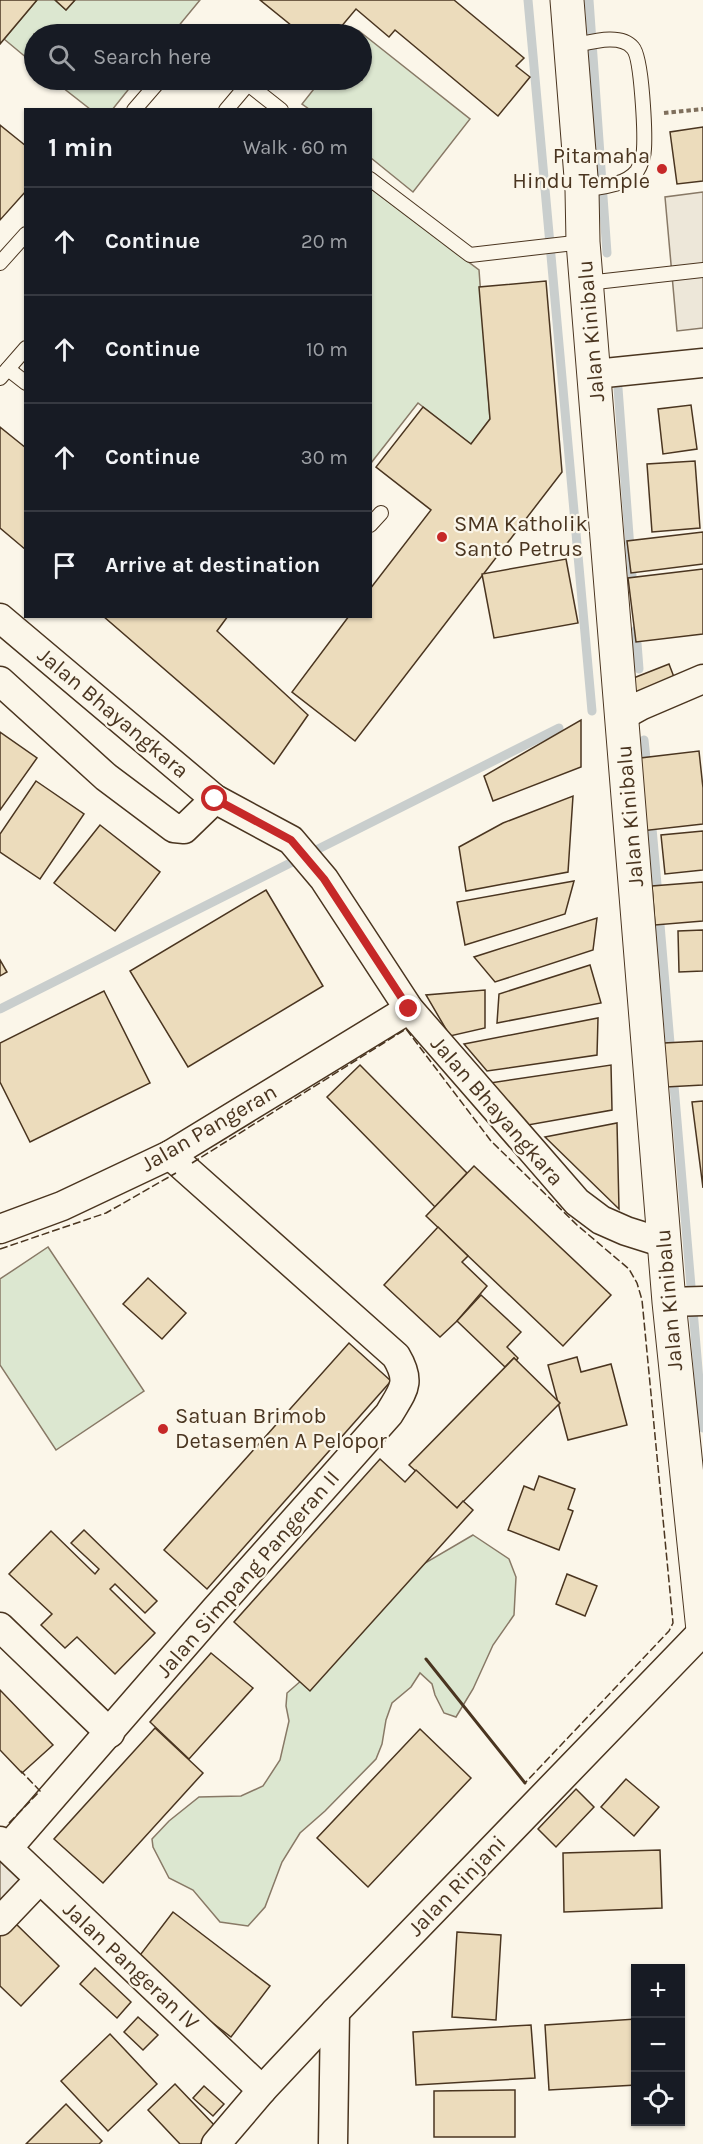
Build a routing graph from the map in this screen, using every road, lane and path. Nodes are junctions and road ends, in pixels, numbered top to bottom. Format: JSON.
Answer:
{"nodes":[{"id":1,"x":567,"y":0,"type":"edge"},
{"id":2,"x":571,"y":45,"type":"junction"},
{"id":3,"x":151,"y":90,"type":"edge"},
{"id":4,"x":240,"y":90,"type":"edge"},
{"id":5,"x":255,"y":90,"type":"edge"},
{"id":6,"x":136,"y":108,"type":"edge"},
{"id":7,"x":227,"y":108,"type":"edge"},
{"id":8,"x":278,"y":108,"type":"edge"},
{"id":9,"x":703,"y":109,"type":"edge"},
{"id":10,"x":642,"y":116,"type":"junction"},
{"id":11,"x":372,"y":180,"type":"edge"},
{"id":12,"x":582,"y":190,"type":"junction"},
{"id":13,"x":24,"y":236,"type":"edge"},
{"id":14,"x":584,"y":242,"type":"junction"},
{"id":15,"x":0,"y":263,"type":"edge"},
{"id":16,"x":703,"y":270,"type":"edge"},
{"id":17,"x":587,"y":284,"type":"junction"},
{"id":18,"x":24,"y":350,"type":"edge"},
{"id":19,"x":703,"y":363,"type":"edge"},
{"id":20,"x":4,"y":373,"type":"edge"},
{"id":21,"x":595,"y":374,"type":"junction"},
{"id":22,"x":24,"y":382,"type":"edge"},
{"id":23,"x":381,"y":513,"type":"dead end"},
{"id":24,"x":372,"y":523,"type":"edge"},
{"id":25,"x":0,"y":618,"type":"edge"},
{"id":26,"x":703,"y":679,"type":"edge"},
{"id":27,"x":0,"y":681,"type":"edge"},
{"id":28,"x":622,"y":716,"type":"junction"},
{"id":29,"x":215,"y":799,"type":"junction"},
{"id":30,"x":409,"y":1009,"type":"junction"},
{"id":31,"x":170,"y":1155,"type":"junction"},
{"id":32,"x":0,"y":1229,"type":"edge"},
{"id":33,"x":664,"y":1243,"type":"junction"},
{"id":34,"x":703,"y":1301,"type":"edge"},
{"id":35,"x":669,"y":1302,"type":"junction"},
{"id":36,"x":0,"y":1627,"type":"edge"},
{"id":37,"x":703,"y":1631,"type":"edge"},
{"id":38,"x":110,"y":1733,"type":"junction"},
{"id":39,"x":4,"y":1845,"type":"edge"},
{"id":40,"x":40,"y":1880,"type":"junction"},
{"id":41,"x":0,"y":1921,"type":"edge"},
{"id":42,"x":335,"y":2012,"type":"junction"},
{"id":43,"x":262,"y":2090,"type":"junction"},
{"id":44,"x":333,"y":2131,"type":"edge"},
{"id":45,"x":216,"y":2144,"type":"edge"}],
"edges":[{"from":1,"to":2,"type":"street","name":"Jalan Kinibalu"},
{"from":2,"to":10,"type":"lane"},
{"from":2,"to":12,"type":"street","name":"Jalan Kinibalu"},
{"from":3,"to":6,"type":"lane"},
{"from":4,"to":7,"type":"lane"},
{"from":5,"to":8,"type":"lane"},
{"from":9,"to":10,"type":"path"},
{"from":10,"to":12,"type":"lane"},
{"from":11,"to":14,"type":"lane"},
{"from":12,"to":14,"type":"street","name":"Jalan Kinibalu"},
{"from":13,"to":15,"type":"lane"},
{"from":14,"to":17,"type":"street","name":"Jalan Kinibalu"},
{"from":16,"to":17,"type":"lane"},
{"from":17,"to":21,"type":"street","name":"Jalan Kinibalu"},
{"from":18,"to":20,"type":"lane"},
{"from":19,"to":21,"type":"street"},
{"from":20,"to":22,"type":"lane"},
{"from":21,"to":28,"type":"street","name":"Jalan Kinibalu"},
{"from":23,"to":24,"type":"lane"},
{"from":25,"to":29,"type":"street","name":"Jalan Bhayangkara"},
{"from":26,"to":28,"type":"street"},
{"from":27,"to":29,"type":"street"},
{"from":28,"to":33,"type":"street","name":"Jalan Kinibalu"},
{"from":29,"to":30,"type":"street","name":"Jalan Bhayangkara"},
{"from":30,"to":31,"type":"street","name":"Jalan Pangeran"},
{"from":30,"to":33,"type":"street","name":"Jalan Bhayangkara"},
{"from":31,"to":32,"type":"street","name":"Jalan Pangeran"},
{"from":31,"to":38,"type":"street","name":"Jalan Simpang Pangeran II"},
{"from":33,"to":35,"type":"street","name":"Jalan Kinibalu"},
{"from":34,"to":35,"type":"street"},
{"from":35,"to":37,"type":"street","name":"Jalan Kinibalu"},
{"from":36,"to":38,"type":"street"},
{"from":37,"to":42,"type":"street","name":"Jalan Rinjani"},
{"from":38,"to":39,"type":"street","name":"Jalan Simpang Pangeran II"},
{"from":39,"to":40,"type":"street","name":"Jalan Pangeran IV"},
{"from":40,"to":41,"type":"street"},
{"from":40,"to":43,"type":"street","name":"Jalan Pangeran IV"},
{"from":42,"to":43,"type":"street","name":"Jalan Rinjani"},
{"from":42,"to":44,"type":"street"},
{"from":43,"to":45,"type":"street","name":"Jalan Rinjani"}]}
